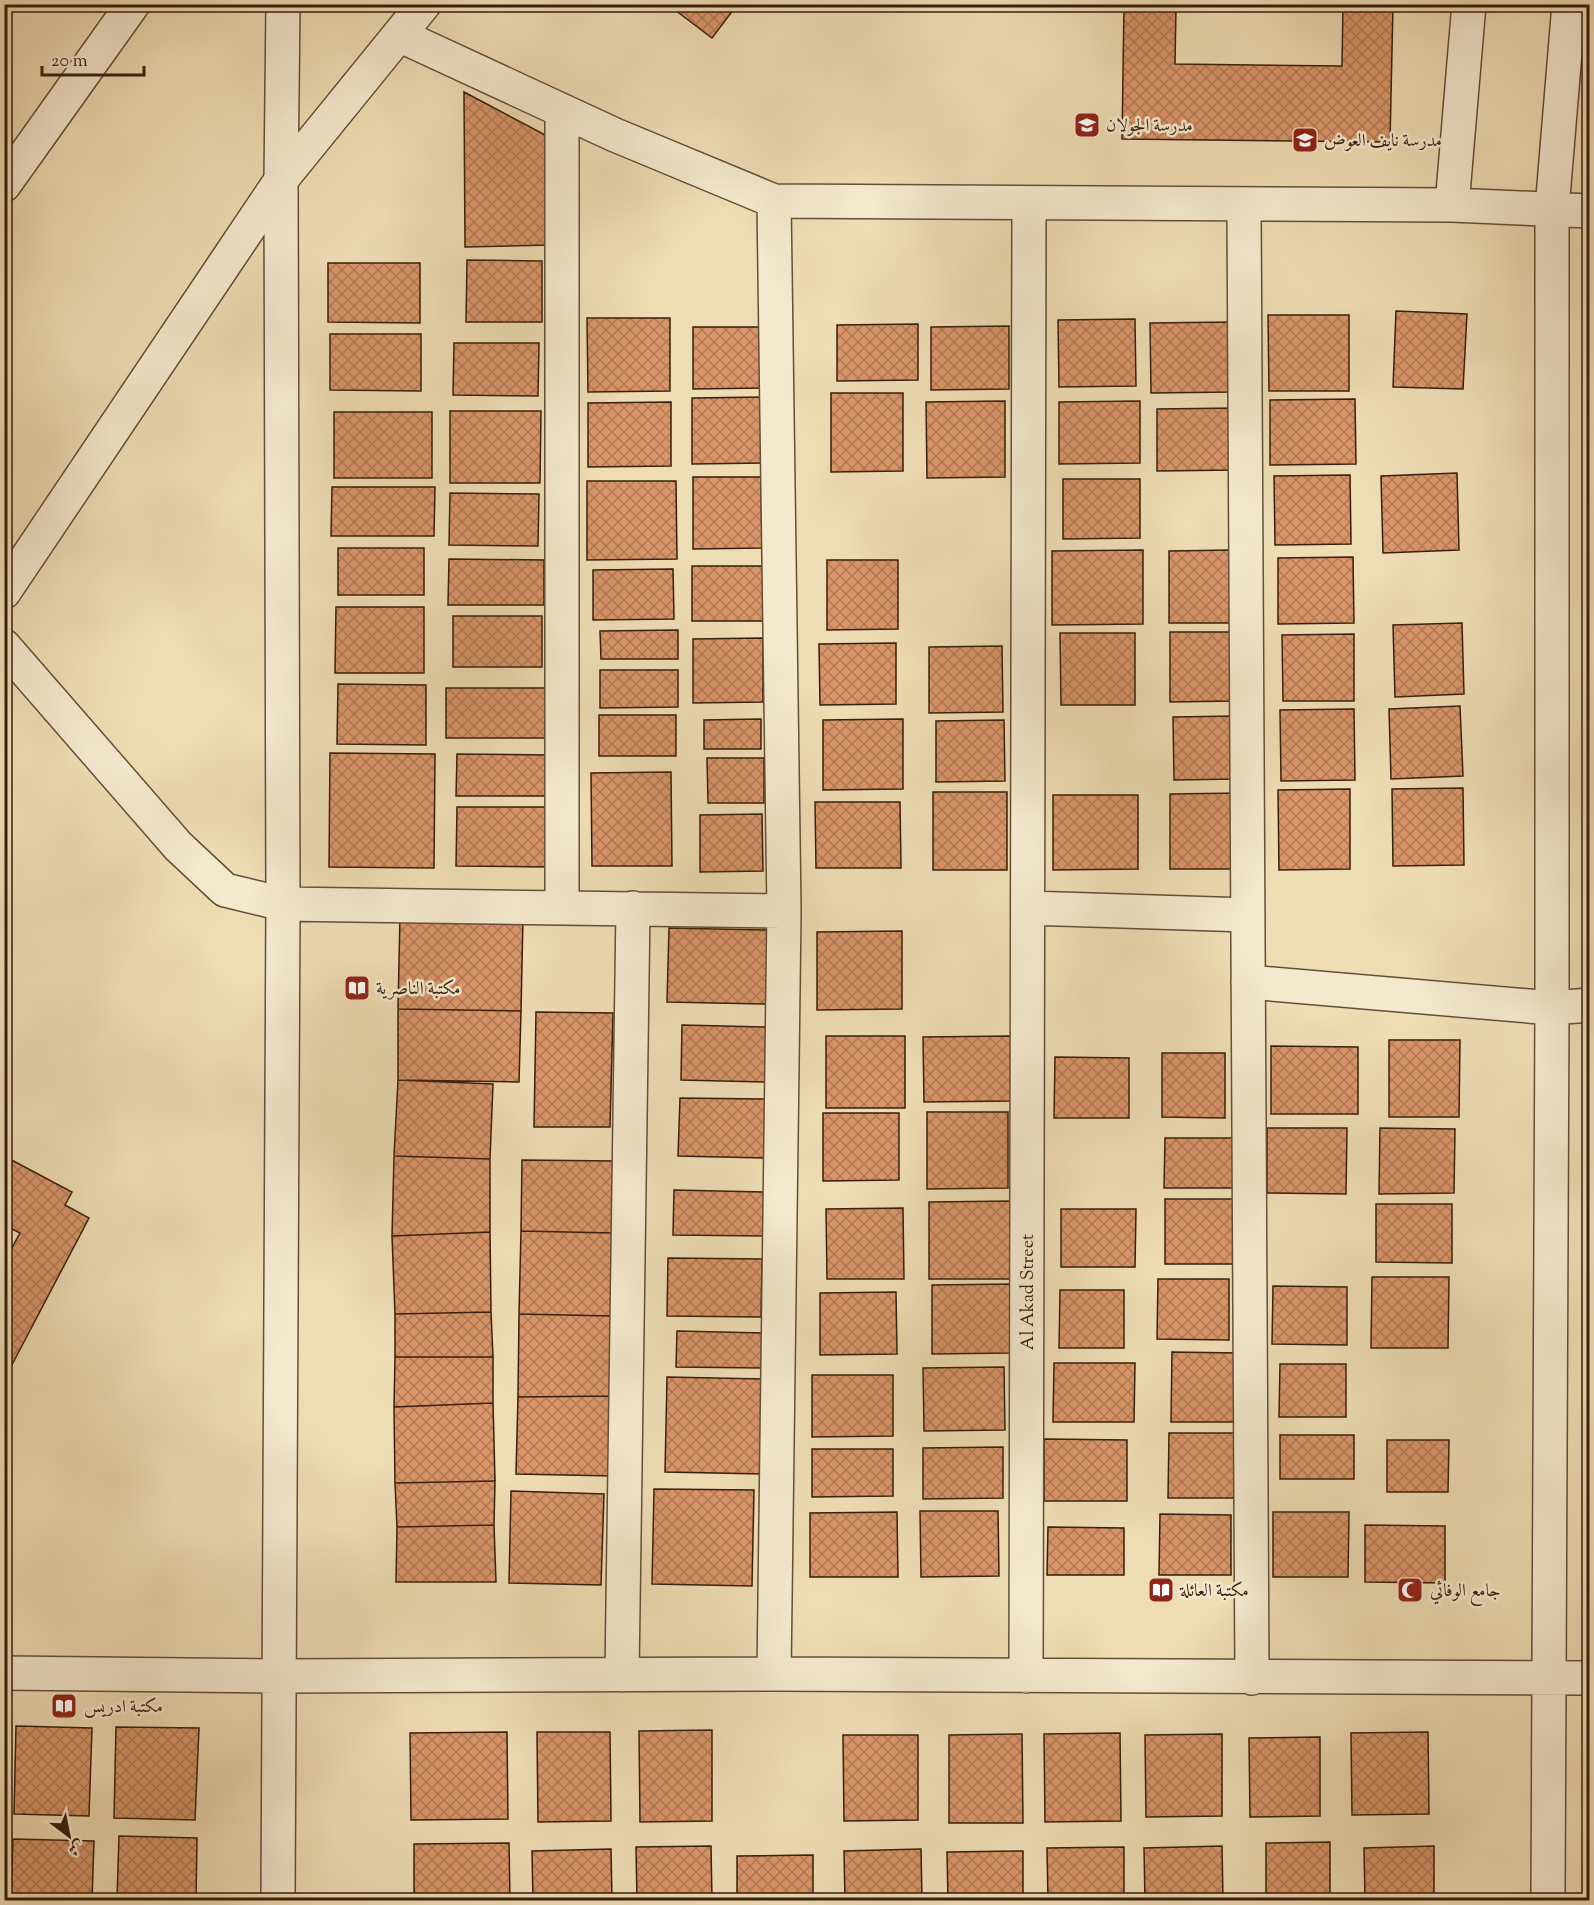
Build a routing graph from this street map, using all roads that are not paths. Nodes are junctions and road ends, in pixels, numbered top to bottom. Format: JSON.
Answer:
{"nodes":[{"id":1,"x":133,"y":4,"type":"edge"},
{"id":2,"x":283,"y":4,"type":"edge"},
{"id":3,"x":424,"y":4,"type":"edge"},
{"id":4,"x":1468,"y":4,"type":"edge"},
{"id":5,"x":1569,"y":4,"type":"edge"},
{"id":6,"x":399,"y":35,"type":"junction"},
{"id":7,"x":562,"y":111,"type":"junction"},
{"id":8,"x":281,"y":180,"type":"junction"},
{"id":9,"x":4,"y":185,"type":"edge"},
{"id":10,"x":774,"y":201,"type":"junction"},
{"id":11,"x":1029,"y":203,"type":"junction"},
{"id":12,"x":1244,"y":204,"type":"junction"},
{"id":13,"x":1452,"y":205,"type":"junction"},
{"id":14,"x":1552,"y":209,"type":"junction"},
{"id":15,"x":1590,"y":211,"type":"edge"},
{"id":16,"x":4,"y":592,"type":"edge"},
{"id":17,"x":4,"y":646,"type":"edge"},
{"id":18,"x":283,"y":904,"type":"junction"},
{"id":19,"x":562,"y":908,"type":"junction"},
{"id":20,"x":633,"y":908,"type":"junction"},
{"id":21,"x":1028,"y":908,"type":"junction"},
{"id":22,"x":784,"y":911,"type":"junction"},
{"id":23,"x":1248,"y":915,"type":"junction"},
{"id":24,"x":1248,"y":982,"type":"junction"},
{"id":25,"x":1590,"y":1005,"type":"edge"},
{"id":26,"x":1552,"y":1008,"type":"junction"},
{"id":27,"x":4,"y":1673,"type":"edge"},
{"id":28,"x":774,"y":1674,"type":"junction"},
{"id":29,"x":622,"y":1675,"type":"junction"},
{"id":30,"x":278,"y":1676,"type":"junction"},
{"id":31,"x":1026,"y":1676,"type":"junction"},
{"id":32,"x":1252,"y":1678,"type":"junction"},
{"id":33,"x":1590,"y":1678,"type":"edge"},
{"id":34,"x":1549,"y":1679,"type":"junction"},
{"id":35,"x":278,"y":1900,"type":"edge"},
{"id":36,"x":1548,"y":1900,"type":"edge"}],
"edges":[{"from":1,"to":9,"type":"street"},
{"from":2,"to":8,"type":"street"},
{"from":3,"to":6,"type":"street"},
{"from":4,"to":13,"type":"street"},
{"from":5,"to":14,"type":"street"},
{"from":6,"to":7,"type":"street"},
{"from":6,"to":8,"type":"street"},
{"from":7,"to":10,"type":"street"},
{"from":7,"to":19,"type":"street"},
{"from":8,"to":16,"type":"street"},
{"from":8,"to":18,"type":"street"},
{"from":10,"to":11,"type":"street"},
{"from":10,"to":22,"type":"street"},
{"from":11,"to":12,"type":"street"},
{"from":11,"to":21,"type":"street","name":"Al Akad Street"},
{"from":12,"to":13,"type":"street"},
{"from":12,"to":23,"type":"street"},
{"from":13,"to":14,"type":"street"},
{"from":14,"to":15,"type":"street"},
{"from":14,"to":26,"type":"street"},
{"from":17,"to":18,"type":"street"},
{"from":18,"to":19,"type":"street"},
{"from":18,"to":30,"type":"street"},
{"from":19,"to":20,"type":"street"},
{"from":20,"to":22,"type":"street"},
{"from":20,"to":29,"type":"street"},
{"from":21,"to":23,"type":"street"},
{"from":21,"to":31,"type":"street","name":"Al Akad Street"},
{"from":22,"to":28,"type":"street"},
{"from":23,"to":24,"type":"street"},
{"from":24,"to":26,"type":"street"},
{"from":24,"to":32,"type":"street"},
{"from":25,"to":26,"type":"street"},
{"from":26,"to":34,"type":"street"},
{"from":27,"to":30,"type":"street"},
{"from":28,"to":29,"type":"street"},
{"from":28,"to":31,"type":"street"},
{"from":29,"to":30,"type":"street"},
{"from":30,"to":35,"type":"street"},
{"from":31,"to":32,"type":"street"},
{"from":32,"to":34,"type":"street"},
{"from":33,"to":34,"type":"street"},
{"from":34,"to":36,"type":"street"}]}
